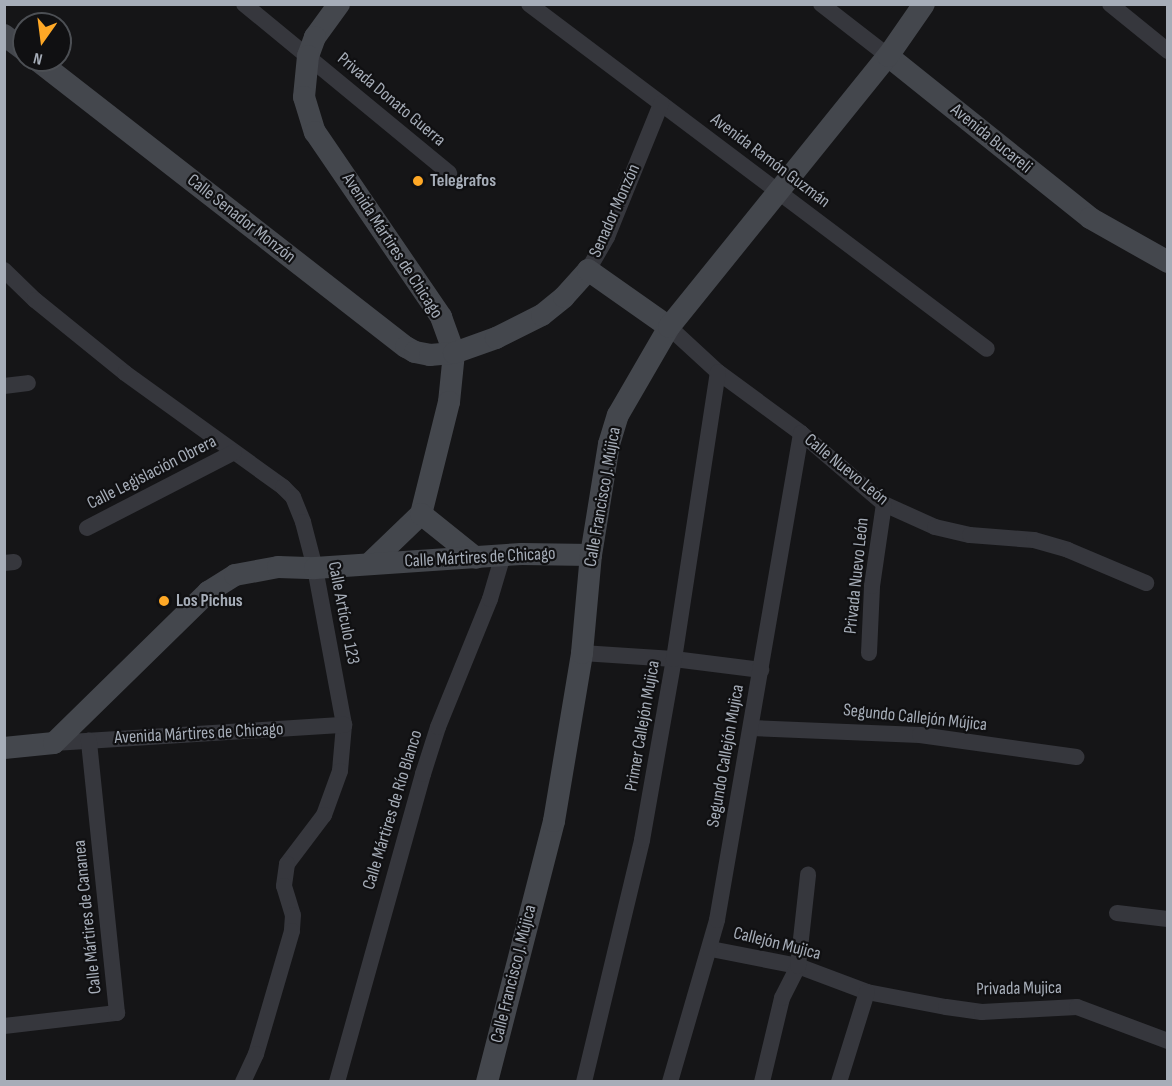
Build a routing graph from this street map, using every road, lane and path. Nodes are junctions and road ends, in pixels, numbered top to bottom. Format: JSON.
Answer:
{"nodes":[{"id":1,"x":244,"y":4,"type":"edge"},
{"id":2,"x":339,"y":4,"type":"edge"},
{"id":3,"x":529,"y":4,"type":"edge"},
{"id":4,"x":821,"y":4,"type":"edge"},
{"id":5,"x":924,"y":4,"type":"edge"},
{"id":6,"x":1110,"y":4,"type":"edge"},
{"id":7,"x":1167,"y":51,"type":"edge"},
{"id":8,"x":308,"y":56,"type":"junction"},
{"id":9,"x":888,"y":56,"type":"junction"},
{"id":10,"x":52,"y":72,"type":"edge"},
{"id":11,"x":661,"y":104,"type":"junction"},
{"id":12,"x":449,"y":173,"type":"dead end"},
{"id":13,"x":776,"y":191,"type":"junction"},
{"id":14,"x":1167,"y":262,"type":"edge"},
{"id":15,"x":4,"y":270,"type":"edge"},
{"id":16,"x":588,"y":270,"type":"junction"},
{"id":17,"x":669,"y":327,"type":"junction"},
{"id":18,"x":987,"y":349,"type":"dead end"},
{"id":19,"x":454,"y":353,"type":"junction"},
{"id":20,"x":718,"y":372,"type":"junction"},
{"id":21,"x":28,"y":384,"type":"dead end"},
{"id":22,"x":4,"y":386,"type":"edge"},
{"id":23,"x":801,"y":433,"type":"junction"},
{"id":24,"x":234,"y":452,"type":"junction"},
{"id":25,"x":884,"y":504,"type":"junction"},
{"id":26,"x":421,"y":514,"type":"junction"},
{"id":27,"x":87,"y":528,"type":"dead end"},
{"id":28,"x":503,"y":555,"type":"junction"},
{"id":29,"x":591,"y":555,"type":"junction"},
{"id":30,"x":476,"y":558,"type":"junction"},
{"id":31,"x":370,"y":563,"type":"junction"},
{"id":32,"x":315,"y":568,"type":"junction"},
{"id":33,"x":1146,"y":583,"type":"dead end"},
{"id":34,"x":582,"y":653,"type":"junction"},
{"id":35,"x":869,"y":653,"type":"dead end"},
{"id":36,"x":674,"y":659,"type":"junction"},
{"id":37,"x":761,"y":670,"type":"junction"},
{"id":38,"x":344,"y":725,"type":"junction"},
{"id":39,"x":751,"y":728,"type":"junction"},
{"id":40,"x":89,"y":740,"type":"junction"},
{"id":41,"x":54,"y":743,"type":"junction"},
{"id":42,"x":4,"y":748,"type":"edge"},
{"id":43,"x":1076,"y":757,"type":"dead end"},
{"id":44,"x":808,"y":875,"type":"dead end"},
{"id":45,"x":1117,"y":913,"type":"dead end"},
{"id":46,"x":1167,"y":919,"type":"edge"},
{"id":47,"x":711,"y":949,"type":"junction"},
{"id":48,"x":798,"y":966,"type":"junction"},
{"id":49,"x":867,"y":992,"type":"junction"},
{"id":50,"x":4,"y":1026,"type":"edge"},
{"id":51,"x":1167,"y":1041,"type":"edge"},
{"id":52,"x":243,"y":1082,"type":"edge"},
{"id":53,"x":337,"y":1082,"type":"edge"},
{"id":54,"x":487,"y":1082,"type":"edge"},
{"id":55,"x":584,"y":1082,"type":"edge"},
{"id":56,"x":670,"y":1082,"type":"edge"},
{"id":57,"x":762,"y":1082,"type":"edge"},
{"id":58,"x":839,"y":1082,"type":"edge"}],
"edges":[{"from":1,"to":8,"type":"street","name":"Privada Donato Guerra"},
{"from":2,"to":8,"type":"street","name":"Avenida Mártires de Chicago"},
{"from":3,"to":11,"type":"street","name":"Avenida Ramón Guzmán"},
{"from":4,"to":9,"type":"street","name":"Avenida Bucareli"},
{"from":5,"to":9,"type":"street","name":"Calle Francisco J. Mújica"},
{"from":6,"to":7,"type":"street"},
{"from":8,"to":12,"type":"street","name":"Privada Donato Guerra"},
{"from":8,"to":19,"type":"street","name":"Avenida Mártires de Chicago"},
{"from":9,"to":13,"type":"street","name":"Calle Francisco J. Mújica"},
{"from":9,"to":14,"type":"street","name":"Avenida Bucareli"},
{"from":10,"to":19,"type":"street","name":"Calle Senador Monzón"},
{"from":11,"to":13,"type":"street","name":"Avenida Ramón Guzmán"},
{"from":11,"to":16,"type":"street","name":"Senador Monzón"},
{"from":13,"to":17,"type":"street","name":"Calle Francisco J. Mújica"},
{"from":13,"to":18,"type":"street","name":"Avenida Ramón Guzmán"},
{"from":15,"to":24,"type":"street","name":"Calle Artículo 123"},
{"from":16,"to":17,"type":"street","name":"Calle Nuevo León"},
{"from":16,"to":19,"type":"street","name":"Senador Monzón"},
{"from":17,"to":20,"type":"street","name":"Calle Nuevo León"},
{"from":17,"to":29,"type":"street","name":"Calle Francisco J. Mújica"},
{"from":19,"to":26,"type":"street","name":"Avenida Mártires de Chicago"},
{"from":20,"to":23,"type":"street","name":"Calle Nuevo León"},
{"from":20,"to":36,"type":"street","name":"Primer Callejón Mujica"},
{"from":21,"to":22,"type":"street"},
{"from":23,"to":25,"type":"street","name":"Calle Nuevo León"},
{"from":23,"to":37,"type":"street","name":"Segundo Callejón Mujica"},
{"from":24,"to":27,"type":"street","name":"Calle Legislación Obrera"},
{"from":24,"to":32,"type":"street","name":"Calle Artículo 123"},
{"from":25,"to":33,"type":"street","name":"Calle Nuevo León"},
{"from":25,"to":35,"type":"street","name":"Privada Nuevo León"},
{"from":26,"to":30,"type":"street"},
{"from":26,"to":31,"type":"street"},
{"from":28,"to":29,"type":"street","name":"Calle Mártires de Chicago"},
{"from":28,"to":30,"type":"street","name":"Calle Mártires de Chicago"},
{"from":28,"to":53,"type":"street","name":"Calle Mártires de Río Blanco"},
{"from":29,"to":34,"type":"street","name":"Calle Francisco J. Mújica"},
{"from":30,"to":31,"type":"street","name":"Calle Mártires de Chicago"},
{"from":31,"to":32,"type":"street"},
{"from":32,"to":38,"type":"street","name":"Calle Artículo 123"},
{"from":32,"to":41,"type":"street"},
{"from":34,"to":36,"type":"street"},
{"from":34,"to":54,"type":"street","name":"Calle Francisco J. Mújica"},
{"from":36,"to":37,"type":"street"},
{"from":36,"to":55,"type":"street","name":"Primer Callejón Mujica"},
{"from":37,"to":39,"type":"street","name":"Segundo Callejón Mujica"},
{"from":38,"to":40,"type":"street","name":"Avenida Mártires de Chicago"},
{"from":38,"to":52,"type":"street","name":"Calle Artículo 123"},
{"from":39,"to":43,"type":"street","name":"Segundo Callejón Mújica"},
{"from":39,"to":47,"type":"street","name":"Segundo Callejón Mujica"},
{"from":40,"to":41,"type":"street","name":"Avenida Mártires de Chicago"},
{"from":40,"to":50,"type":"street","name":"Calle Mártires de Cananea"},
{"from":41,"to":42,"type":"street","name":"Avenida Mártires de Chicago"},
{"from":44,"to":48,"type":"street"},
{"from":45,"to":46,"type":"street"},
{"from":47,"to":48,"type":"street","name":"Callejón Mujica"},
{"from":47,"to":56,"type":"street","name":"Segundo Callejón Mujica"},
{"from":48,"to":49,"type":"street","name":"Callejón Mujica"},
{"from":48,"to":57,"type":"street"},
{"from":49,"to":51,"type":"street","name":"Privada Mujica"},
{"from":49,"to":58,"type":"street"}]}
